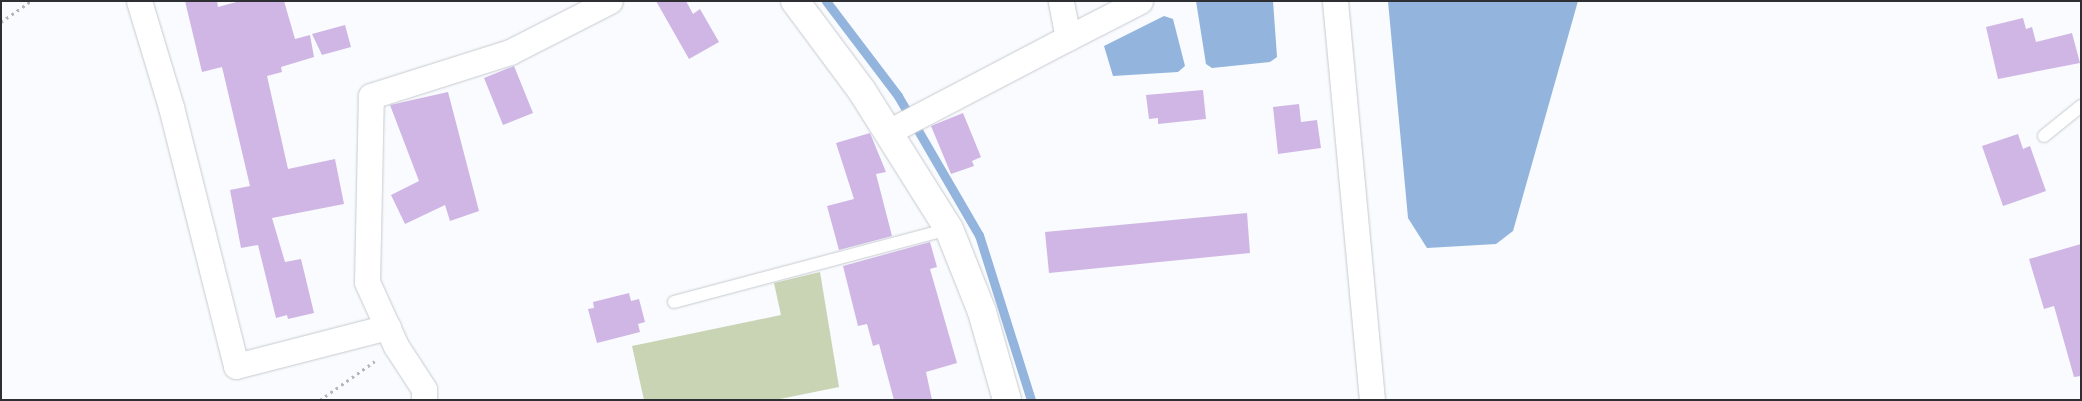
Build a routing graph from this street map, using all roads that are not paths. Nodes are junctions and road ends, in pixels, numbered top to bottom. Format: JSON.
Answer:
{"nodes":[{"id":1,"x":139,"y":1,"type":"edge"},
{"id":2,"x":610,"y":1,"type":"edge"},
{"id":3,"x":795,"y":1,"type":"edge"},
{"id":4,"x":1061,"y":1,"type":"edge"},
{"id":5,"x":1140,"y":1,"type":"edge"},
{"id":6,"x":1335,"y":1,"type":"edge"},
{"id":7,"x":1068,"y":38,"type":"junction"},
{"id":8,"x":2081,"y":106,"type":"edge"},
{"id":9,"x":888,"y":132,"type":"junction"},
{"id":10,"x":2044,"y":136,"type":"dead end"},
{"id":11,"x":949,"y":229,"type":"junction"},
{"id":12,"x":674,"y":302,"type":"dead end"},
{"id":13,"x":392,"y":337,"type":"junction"},
{"id":14,"x":424,"y":400,"type":"edge"},
{"id":15,"x":1007,"y":400,"type":"edge"},
{"id":16,"x":1372,"y":400,"type":"edge"}],
"edges":[{"from":1,"to":13,"type":"street"},
{"from":2,"to":13,"type":"street"},
{"from":3,"to":9,"type":"street"},
{"from":4,"to":7,"type":"street"},
{"from":5,"to":7,"type":"street"},
{"from":6,"to":16,"type":"street"},
{"from":7,"to":9,"type":"street"},
{"from":8,"to":10,"type":"lane"},
{"from":9,"to":11,"type":"street"},
{"from":11,"to":12,"type":"lane"},
{"from":11,"to":15,"type":"street"},
{"from":13,"to":14,"type":"street"}]}
